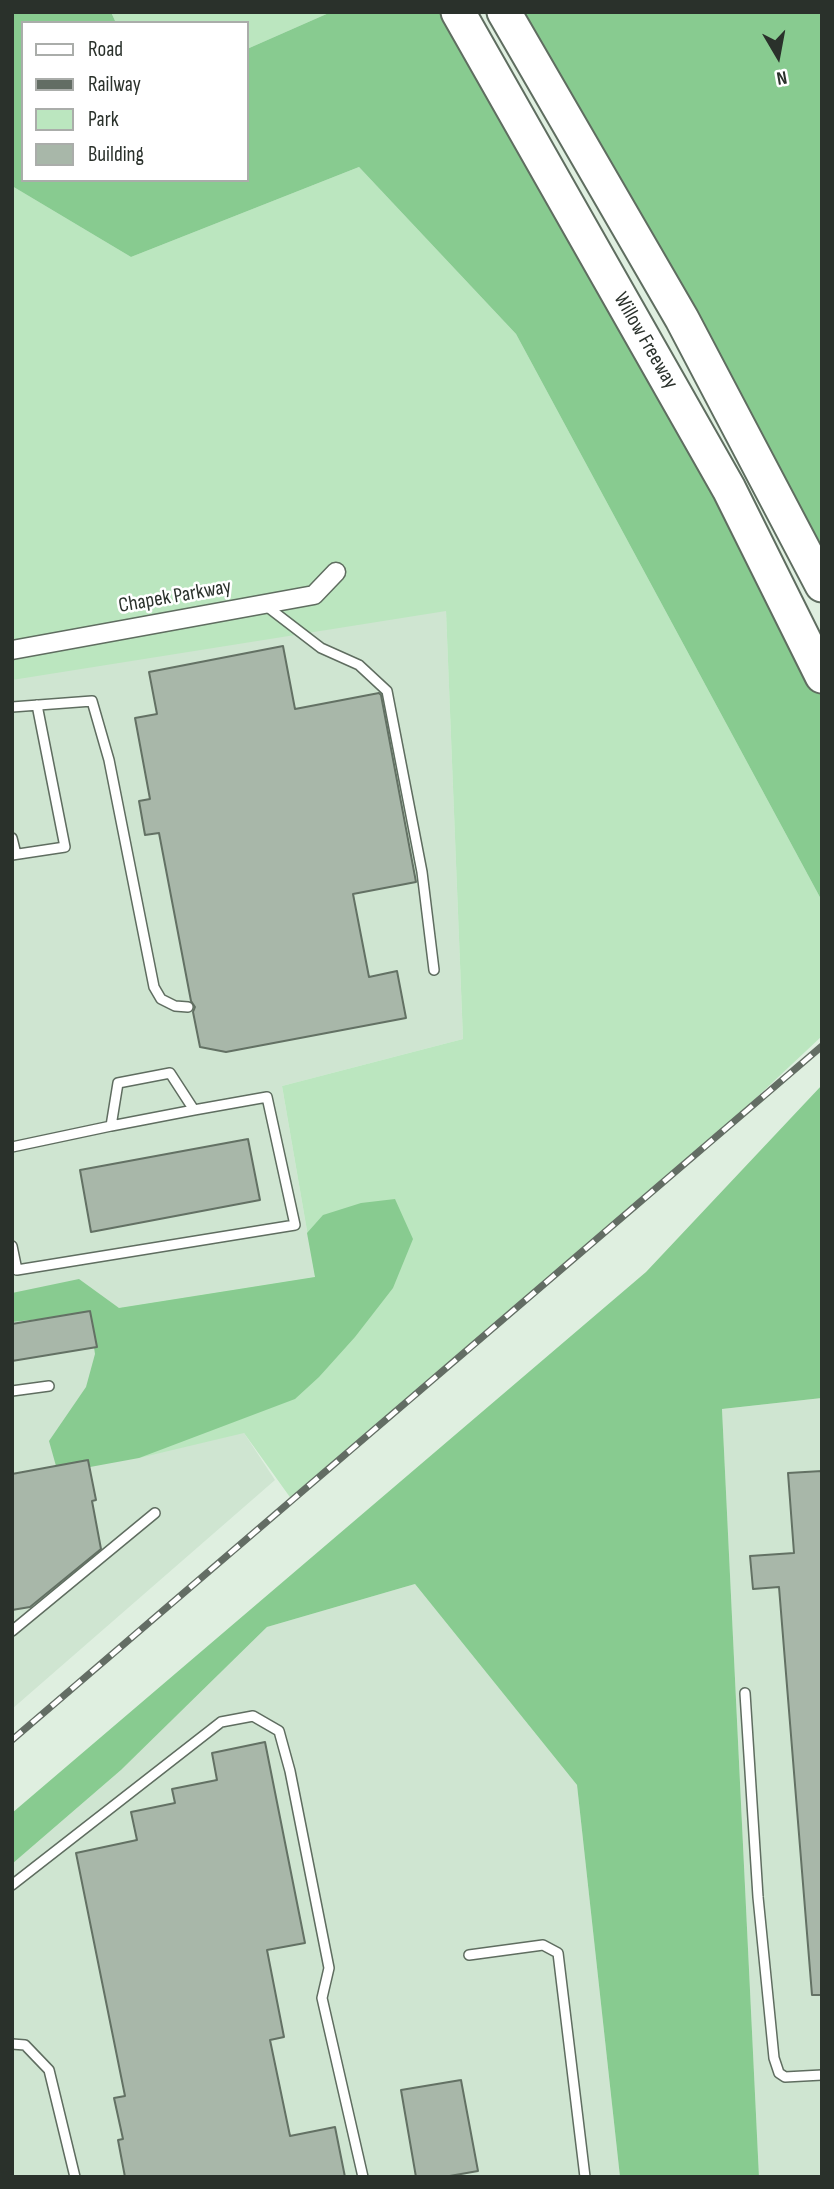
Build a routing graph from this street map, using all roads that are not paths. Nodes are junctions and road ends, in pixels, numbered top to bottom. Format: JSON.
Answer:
{"nodes":[{"id":1,"x":458,"y":12,"type":"edge"},
{"id":2,"x":504,"y":12,"type":"edge"},
{"id":3,"x":336,"y":572,"type":"dead end"},
{"id":4,"x":822,"y":584,"type":"edge"},
{"id":5,"x":264,"y":604,"type":"junction"},
{"id":6,"x":12,"y":650,"type":"edge"},
{"id":7,"x":822,"y":676,"type":"edge"},
{"id":8,"x":37,"y":705,"type":"junction"},
{"id":9,"x":12,"y":707,"type":"edge"},
{"id":10,"x":12,"y":838,"type":"edge"},
{"id":11,"x":14,"y":854,"type":"edge"},
{"id":12,"x":434,"y":970,"type":"dead end"},
{"id":13,"x":188,"y":1007,"type":"dead end"},
{"id":14,"x":194,"y":1110,"type":"junction"},
{"id":15,"x":111,"y":1126,"type":"junction"},
{"id":16,"x":12,"y":1147,"type":"edge"},
{"id":17,"x":12,"y":1246,"type":"edge"},
{"id":18,"x":49,"y":1386,"type":"dead end"},
{"id":19,"x":12,"y":1391,"type":"edge"},
{"id":20,"x":155,"y":1513,"type":"dead end"},
{"id":21,"x":12,"y":1632,"type":"edge"},
{"id":22,"x":745,"y":1693,"type":"dead end"},
{"id":23,"x":12,"y":1885,"type":"edge"},
{"id":24,"x":469,"y":1955,"type":"dead end"},
{"id":25,"x":12,"y":2044,"type":"edge"},
{"id":26,"x":822,"y":2075,"type":"edge"},
{"id":27,"x":72,"y":2176,"type":"edge"},
{"id":28,"x":363,"y":2177,"type":"edge"},
{"id":29,"x":585,"y":2177,"type":"edge"}],
"edges":[{"from":1,"to":7,"type":"highway","name":"Willow Freeway"},
{"from":2,"to":4,"type":"highway","name":"Willow Freeway"},
{"from":3,"to":5,"type":"street","name":"Chapek Parkway"},
{"from":5,"to":6,"type":"street","name":"Chapek Parkway"},
{"from":5,"to":12,"type":"lane"},
{"from":8,"to":9,"type":"lane"},
{"from":8,"to":11,"type":"lane"},
{"from":8,"to":13,"type":"lane"},
{"from":10,"to":11,"type":"lane"},
{"from":14,"to":15,"type":"lane"},
{"from":14,"to":15,"type":"lane"},
{"from":14,"to":17,"type":"lane"},
{"from":15,"to":16,"type":"lane"},
{"from":18,"to":19,"type":"lane"},
{"from":20,"to":21,"type":"lane"},
{"from":22,"to":26,"type":"lane"},
{"from":23,"to":28,"type":"lane"},
{"from":24,"to":29,"type":"lane"},
{"from":25,"to":27,"type":"lane"}]}
